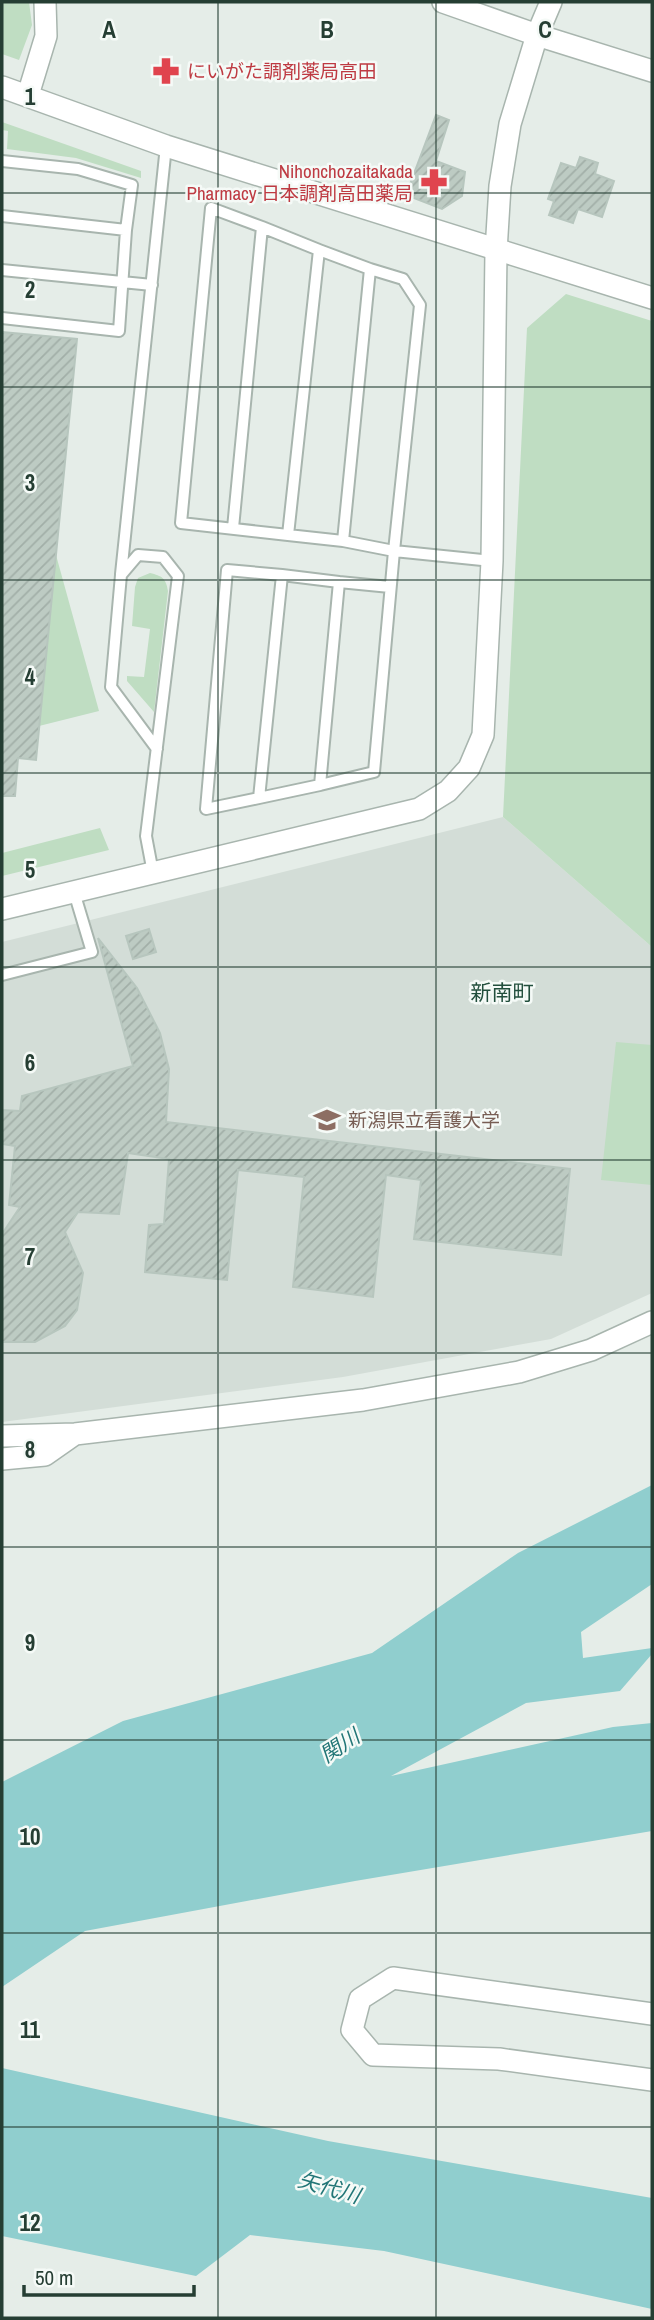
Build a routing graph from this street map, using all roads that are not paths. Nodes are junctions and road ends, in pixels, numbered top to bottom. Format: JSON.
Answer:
{"nodes":[{"id":1,"x":45,"y":2,"type":"edge"},
{"id":2,"x":443,"y":2,"type":"edge"},
{"id":3,"x":551,"y":2,"type":"edge"},
{"id":4,"x":537,"y":35,"type":"junction"},
{"id":5,"x":652,"y":71,"type":"edge"},
{"id":6,"x":2,"y":87,"type":"edge"},
{"id":7,"x":28,"y":95,"type":"junction"},
{"id":8,"x":166,"y":146,"type":"junction"},
{"id":9,"x":2,"y":161,"type":"edge"},
{"id":10,"x":2,"y":216,"type":"edge"},
{"id":11,"x":262,"y":227,"type":"junction"},
{"id":12,"x":126,"y":230,"type":"junction"},
{"id":13,"x":319,"y":250,"type":"junction"},
{"id":14,"x":496,"y":251,"type":"junction"},
{"id":15,"x":370,"y":269,"type":"junction"},
{"id":16,"x":2,"y":270,"type":"edge"},
{"id":17,"x":123,"y":282,"type":"junction"},
{"id":18,"x":152,"y":285,"type":"junction"},
{"id":19,"x":652,"y":298,"type":"edge"},
{"id":20,"x":2,"y":318,"type":"edge"},
{"id":21,"x":233,"y":528,"type":"junction"},
{"id":22,"x":288,"y":535,"type":"junction"},
{"id":23,"x":343,"y":541,"type":"junction"},
{"id":24,"x":394,"y":551,"type":"junction"},
{"id":25,"x":492,"y":561,"type":"junction"},
{"id":26,"x":121,"y":575,"type":"junction"},
{"id":27,"x":282,"y":575,"type":"junction"},
{"id":28,"x":339,"y":582,"type":"junction"},
{"id":29,"x":390,"y":587,"type":"junction"},
{"id":30,"x":156,"y":749,"type":"junction"},
{"id":31,"x":320,"y":785,"type":"junction"},
{"id":32,"x":259,"y":798,"type":"junction"},
{"id":33,"x":153,"y":873,"type":"junction"},
{"id":34,"x":74,"y":892,"type":"junction"},
{"id":35,"x":2,"y":909,"type":"edge"},
{"id":36,"x":2,"y":975,"type":"edge"},
{"id":37,"x":652,"y":1322,"type":"edge"},
{"id":38,"x":75,"y":1434,"type":"junction"},
{"id":39,"x":2,"y":1436,"type":"edge"},
{"id":40,"x":2,"y":1460,"type":"edge"},
{"id":41,"x":652,"y":2014,"type":"edge"},
{"id":42,"x":652,"y":2080,"type":"edge"}],
"edges":[{"from":1,"to":7,"type":"street"},
{"from":2,"to":4,"type":"street"},
{"from":3,"to":4,"type":"street"},
{"from":4,"to":5,"type":"street"},
{"from":4,"to":14,"type":"street"},
{"from":6,"to":7,"type":"street"},
{"from":7,"to":8,"type":"street"},
{"from":8,"to":14,"type":"street"},
{"from":8,"to":18,"type":"lane"},
{"from":9,"to":12,"type":"lane"},
{"from":10,"to":12,"type":"lane"},
{"from":11,"to":13,"type":"lane"},
{"from":11,"to":21,"type":"lane"},
{"from":11,"to":21,"type":"lane"},
{"from":12,"to":17,"type":"lane"},
{"from":13,"to":15,"type":"lane"},
{"from":13,"to":22,"type":"lane"},
{"from":14,"to":19,"type":"street"},
{"from":14,"to":25,"type":"street"},
{"from":15,"to":23,"type":"lane"},
{"from":15,"to":24,"type":"lane"},
{"from":16,"to":17,"type":"lane"},
{"from":17,"to":18,"type":"lane"},
{"from":17,"to":20,"type":"lane"},
{"from":18,"to":26,"type":"lane"},
{"from":21,"to":22,"type":"lane"},
{"from":22,"to":23,"type":"lane"},
{"from":23,"to":24,"type":"lane"},
{"from":24,"to":25,"type":"lane"},
{"from":24,"to":29,"type":"lane"},
{"from":25,"to":33,"type":"street"},
{"from":26,"to":30,"type":"lane"},
{"from":26,"to":30,"type":"lane"},
{"from":27,"to":28,"type":"lane"},
{"from":27,"to":32,"type":"lane"},
{"from":27,"to":32,"type":"lane"},
{"from":28,"to":29,"type":"lane"},
{"from":28,"to":31,"type":"lane"},
{"from":29,"to":31,"type":"lane"},
{"from":30,"to":33,"type":"lane"},
{"from":31,"to":32,"type":"lane"},
{"from":33,"to":34,"type":"street"},
{"from":34,"to":35,"type":"street"},
{"from":34,"to":36,"type":"lane"},
{"from":37,"to":38,"type":"street"},
{"from":38,"to":39,"type":"street"},
{"from":38,"to":40,"type":"street"},
{"from":41,"to":42,"type":"street"}]}
